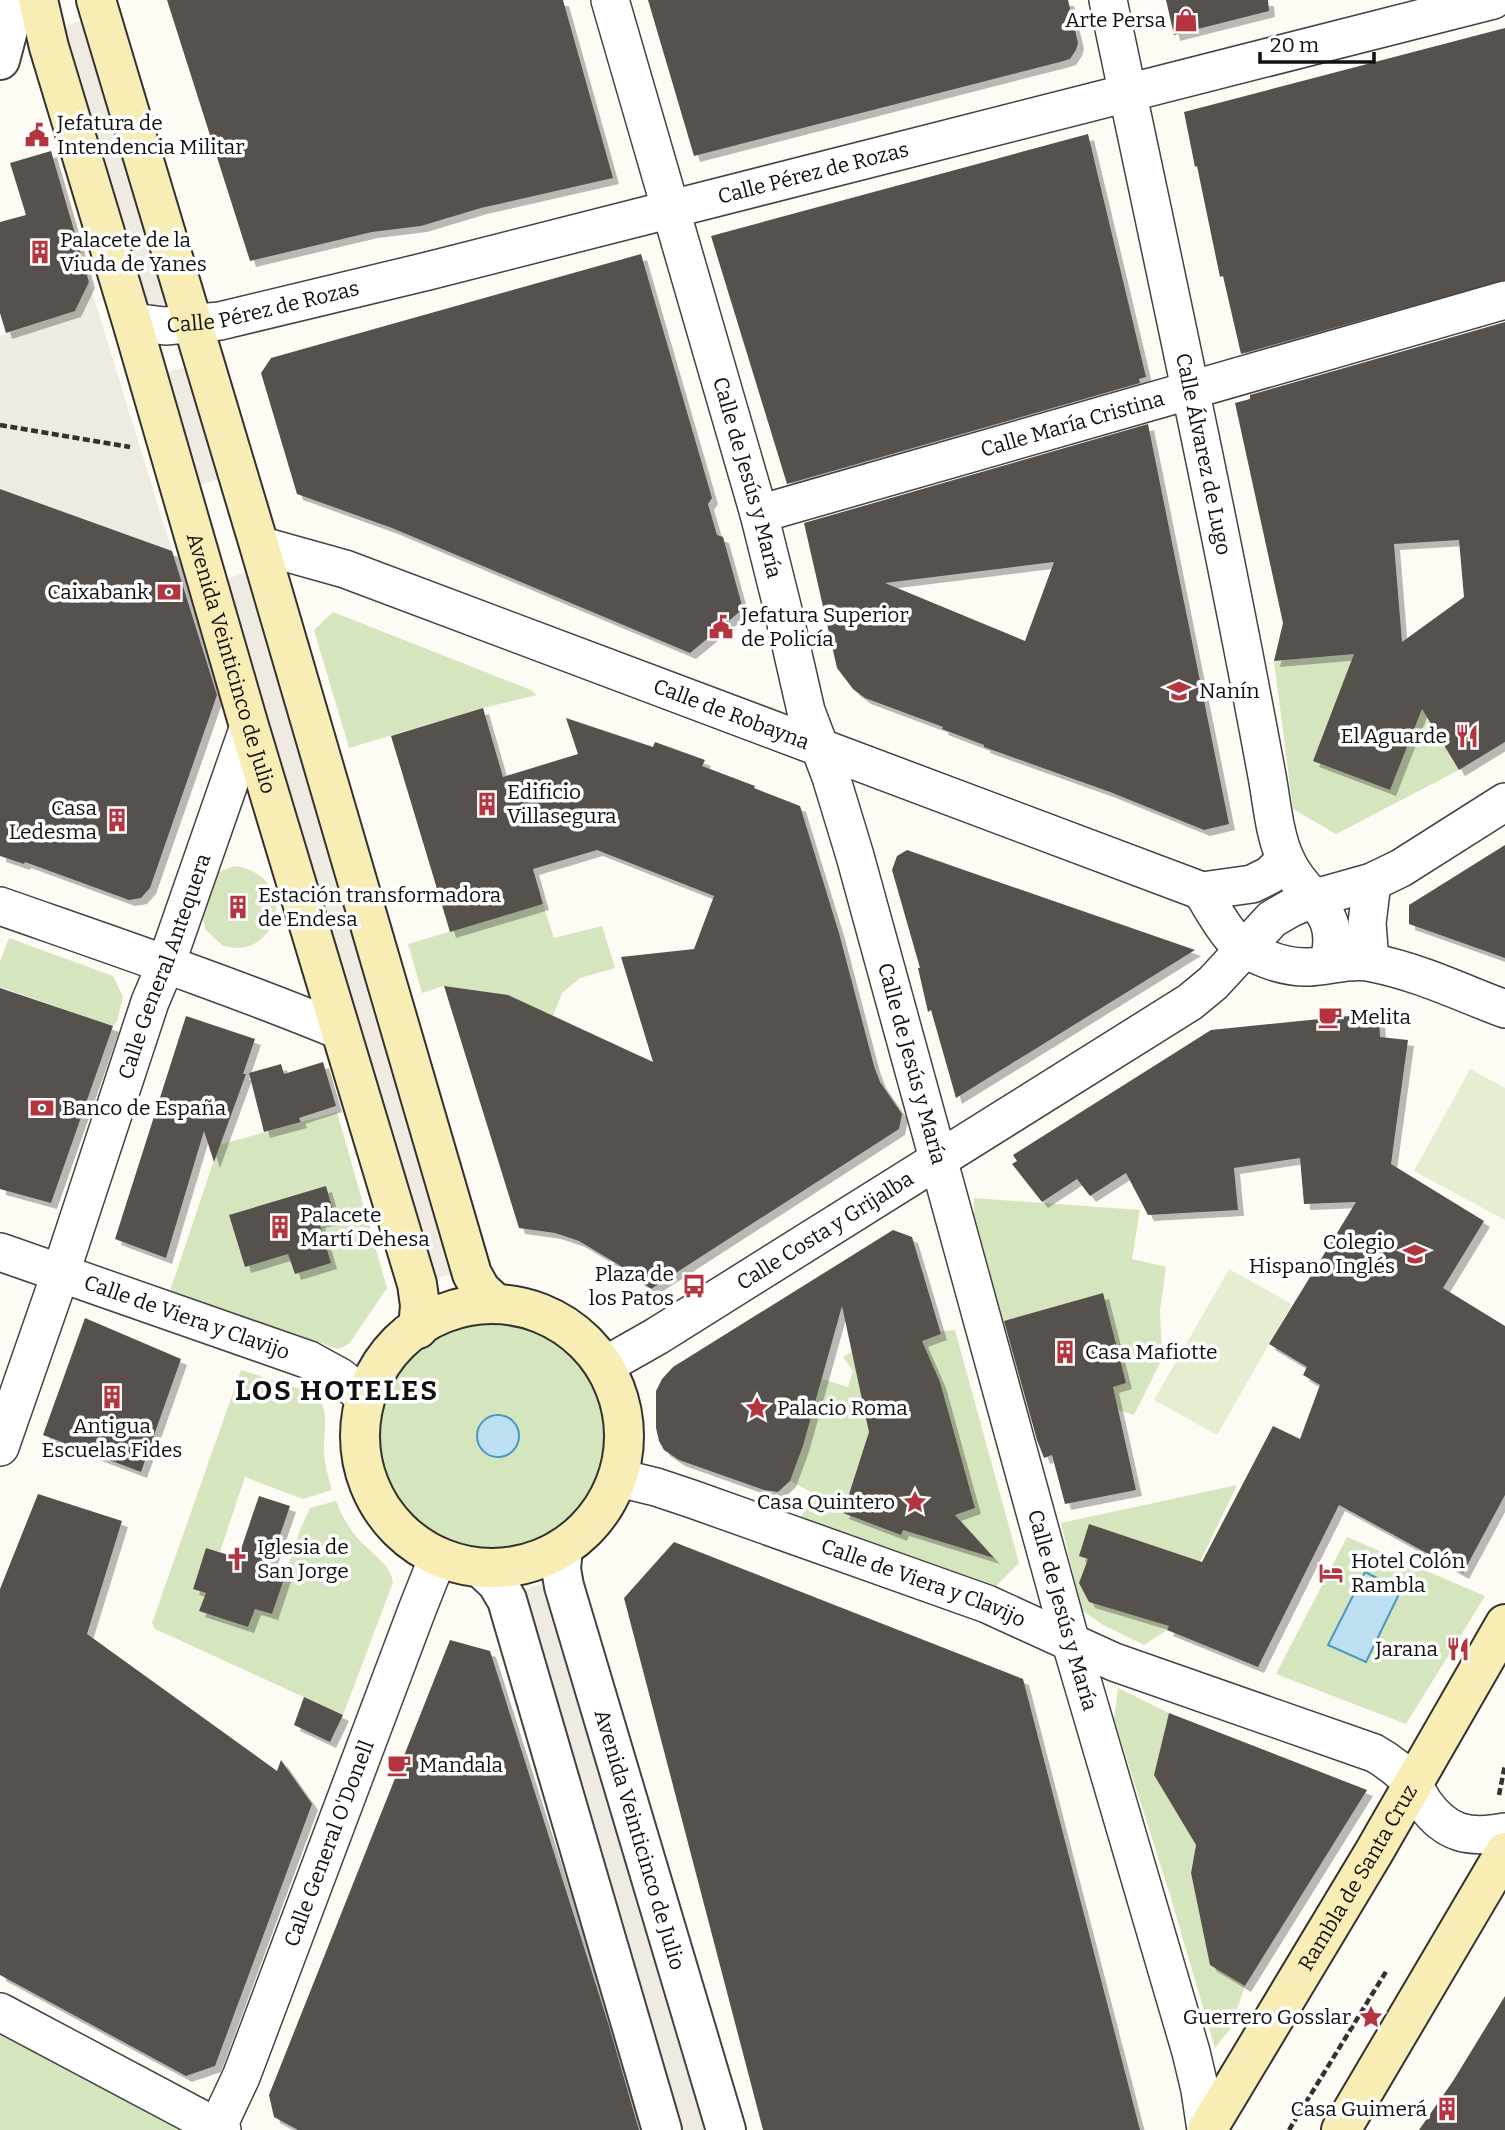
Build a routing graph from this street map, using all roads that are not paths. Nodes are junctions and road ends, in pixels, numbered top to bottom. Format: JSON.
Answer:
{"nodes":[{"id":1,"x":16,"y":0,"type":"edge"},
{"id":2,"x":38,"y":0,"type":"edge"},
{"id":3,"x":96,"y":0,"type":"edge"},
{"id":4,"x":610,"y":0,"type":"edge"},
{"id":5,"x":1108,"y":0,"type":"edge"},
{"id":6,"x":1493,"y":0,"type":"edge"},
{"id":7,"x":0,"y":60,"type":"edge"},
{"id":8,"x":1128,"y":93,"type":"junction"},
{"id":9,"x":670,"y":209,"type":"junction"},
{"id":10,"x":1505,"y":300,"type":"edge"},
{"id":11,"x":132,"y":323,"type":"junction"},
{"id":12,"x":192,"y":325,"type":"junction"},
{"id":13,"x":1189,"y":390,"type":"junction"},
{"id":14,"x":759,"y":514,"type":"junction"},
{"id":15,"x":260,"y":545,"type":"junction"},
{"id":16,"x":249,"y":726,"type":"junction"},
{"id":17,"x":819,"y":747,"type":"junction"},
{"id":18,"x":1505,"y":802,"type":"edge"},
{"id":19,"x":1285,"y":860,"type":"junction"},
{"id":20,"x":1372,"y":882,"type":"junction"},
{"id":21,"x":1202,"y":891,"type":"junction"},
{"id":22,"x":1315,"y":898,"type":"junction"},
{"id":23,"x":0,"y":906,"type":"edge"},
{"id":24,"x":1247,"y":948,"type":"junction"},
{"id":25,"x":1370,"y":962,"type":"junction"},
{"id":26,"x":166,"y":964,"type":"junction"},
{"id":27,"x":1328,"y":964,"type":"junction"},
{"id":28,"x":1505,"y":1009,"type":"edge"},
{"id":29,"x":341,"y":1031,"type":"junction"},
{"id":30,"x":938,"y":1160,"type":"junction"},
{"id":31,"x":0,"y":1252,"type":"edge"},
{"id":32,"x":61,"y":1272,"type":"junction"},
{"id":33,"x":495,"y":1303,"type":"junction"},
{"id":34,"x":418,"y":1329,"type":"junction"},
{"id":35,"x":606,"y":1365,"type":"junction"},
{"id":36,"x":365,"y":1397,"type":"junction"},
{"id":37,"x":0,"y":1447,"type":"edge"},
{"id":38,"x":619,"y":1478,"type":"junction"},
{"id":39,"x":563,"y":1548,"type":"junction"},
{"id":40,"x":438,"y":1557,"type":"junction"},
{"id":41,"x":482,"y":1569,"type":"junction"},
{"id":42,"x":1505,"y":1624,"type":"edge"},
{"id":43,"x":1071,"y":1643,"type":"junction"},
{"id":44,"x":1412,"y":1784,"type":"junction"},
{"id":45,"x":1505,"y":1832,"type":"edge"},
{"id":46,"x":1505,"y":1852,"type":"edge"},
{"id":47,"x":0,"y":2012,"type":"edge"},
{"id":48,"x":220,"y":2129,"type":"edge"},
{"id":49,"x":663,"y":2130,"type":"edge"},
{"id":50,"x":726,"y":2130,"type":"edge"},
{"id":51,"x":1207,"y":2130,"type":"edge"},
{"id":52,"x":1341,"y":2130,"type":"edge"}],
"edges":[{"from":1,"to":7,"type":"street"},
{"from":2,"to":11,"type":"main road","name":"Avenida Veinticinco de Julio"},
{"from":3,"to":12,"type":"main road"},
{"from":4,"to":9,"type":"street","name":"Calle de Jesús y María"},
{"from":5,"to":8,"type":"street","name":"Calle Álvarez de Lugo"},
{"from":6,"to":8,"type":"street","name":"Calle Pérez de Rozas"},
{"from":8,"to":9,"type":"street","name":"Calle Pérez de Rozas"},
{"from":8,"to":13,"type":"street","name":"Calle Álvarez de Lugo"},
{"from":9,"to":12,"type":"street","name":"Calle Pérez de Rozas"},
{"from":9,"to":14,"type":"street","name":"Calle de Jesús y María"},
{"from":10,"to":13,"type":"street","name":"Calle María Cristina"},
{"from":11,"to":12,"type":"street","name":"Calle Pérez de Rozas"},
{"from":11,"to":16,"type":"main road","name":"Avenida Veinticinco de Julio"},
{"from":12,"to":15,"type":"main road"},
{"from":13,"to":14,"type":"street","name":"Calle María Cristina"},
{"from":13,"to":19,"type":"street","name":"Calle Álvarez de Lugo"},
{"from":14,"to":17,"type":"street","name":"Calle de Jesús y María"},
{"from":15,"to":17,"type":"street","name":"Calle de Robayna"},
{"from":15,"to":33,"type":"main road"},
{"from":16,"to":26,"type":"street","name":"Calle General Antequera"},
{"from":16,"to":29,"type":"main road","name":"Avenida Veinticinco de Julio"},
{"from":17,"to":21,"type":"street","name":"Calle de Robayna"},
{"from":17,"to":30,"type":"street","name":"Calle de Jesús y María"},
{"from":18,"to":20,"type":"street"},
{"from":19,"to":21,"type":"street","name":"Calle de Robayna"},
{"from":19,"to":22,"type":"street","name":"Calle Álvarez de Lugo"},
{"from":20,"to":22,"type":"street"},
{"from":20,"to":25,"type":"street"},
{"from":21,"to":24,"type":"street"},
{"from":22,"to":24,"type":"street","name":"Calle Costa y Grijalba"},
{"from":22,"to":27,"type":"street","name":"Calle Álvarez de Lugo"},
{"from":23,"to":26,"type":"street"},
{"from":24,"to":27,"type":"street"},
{"from":24,"to":30,"type":"street","name":"Calle Costa y Grijalba"},
{"from":25,"to":27,"type":"street"},
{"from":25,"to":28,"type":"street"},
{"from":26,"to":29,"type":"street"},
{"from":26,"to":32,"type":"street","name":"Calle General Antequera"},
{"from":29,"to":34,"type":"main road","name":"Avenida Veinticinco de Julio"},
{"from":30,"to":35,"type":"street","name":"Calle Costa y Grijalba"},
{"from":30,"to":43,"type":"street","name":"Calle de Jesús y María"},
{"from":31,"to":32,"type":"street","name":"Calle de Viera y Clavijo"},
{"from":32,"to":36,"type":"street","name":"Calle de Viera y Clavijo"},
{"from":32,"to":37,"type":"street","name":"Calle General Antequera"},
{"from":33,"to":34,"type":"main road"},
{"from":33,"to":35,"type":"main road"},
{"from":34,"to":36,"type":"main road"},
{"from":35,"to":38,"type":"main road"},
{"from":36,"to":40,"type":"main road"},
{"from":38,"to":39,"type":"main road"},
{"from":38,"to":43,"type":"street","name":"Calle de Viera y Clavijo"},
{"from":39,"to":41,"type":"main road"},
{"from":39,"to":50,"type":"street","name":"Avenida Veinticinco de Julio"},
{"from":40,"to":41,"type":"main road"},
{"from":40,"to":48,"type":"street","name":"Calle General O'Donell"},
{"from":41,"to":49,"type":"street"},
{"from":42,"to":44,"type":"main road","name":"Rambla de Santa Cruz"},
{"from":43,"to":44,"type":"street","name":"Calle de Viera y Clavijo"},
{"from":43,"to":51,"type":"street","name":"Calle de Jesús y María"},
{"from":44,"to":45,"type":"street","name":"Calle de Viera y Clavijo"},
{"from":44,"to":51,"type":"main road","name":"Rambla de Santa Cruz"},
{"from":46,"to":52,"type":"main road"},
{"from":47,"to":48,"type":"street"}]}
